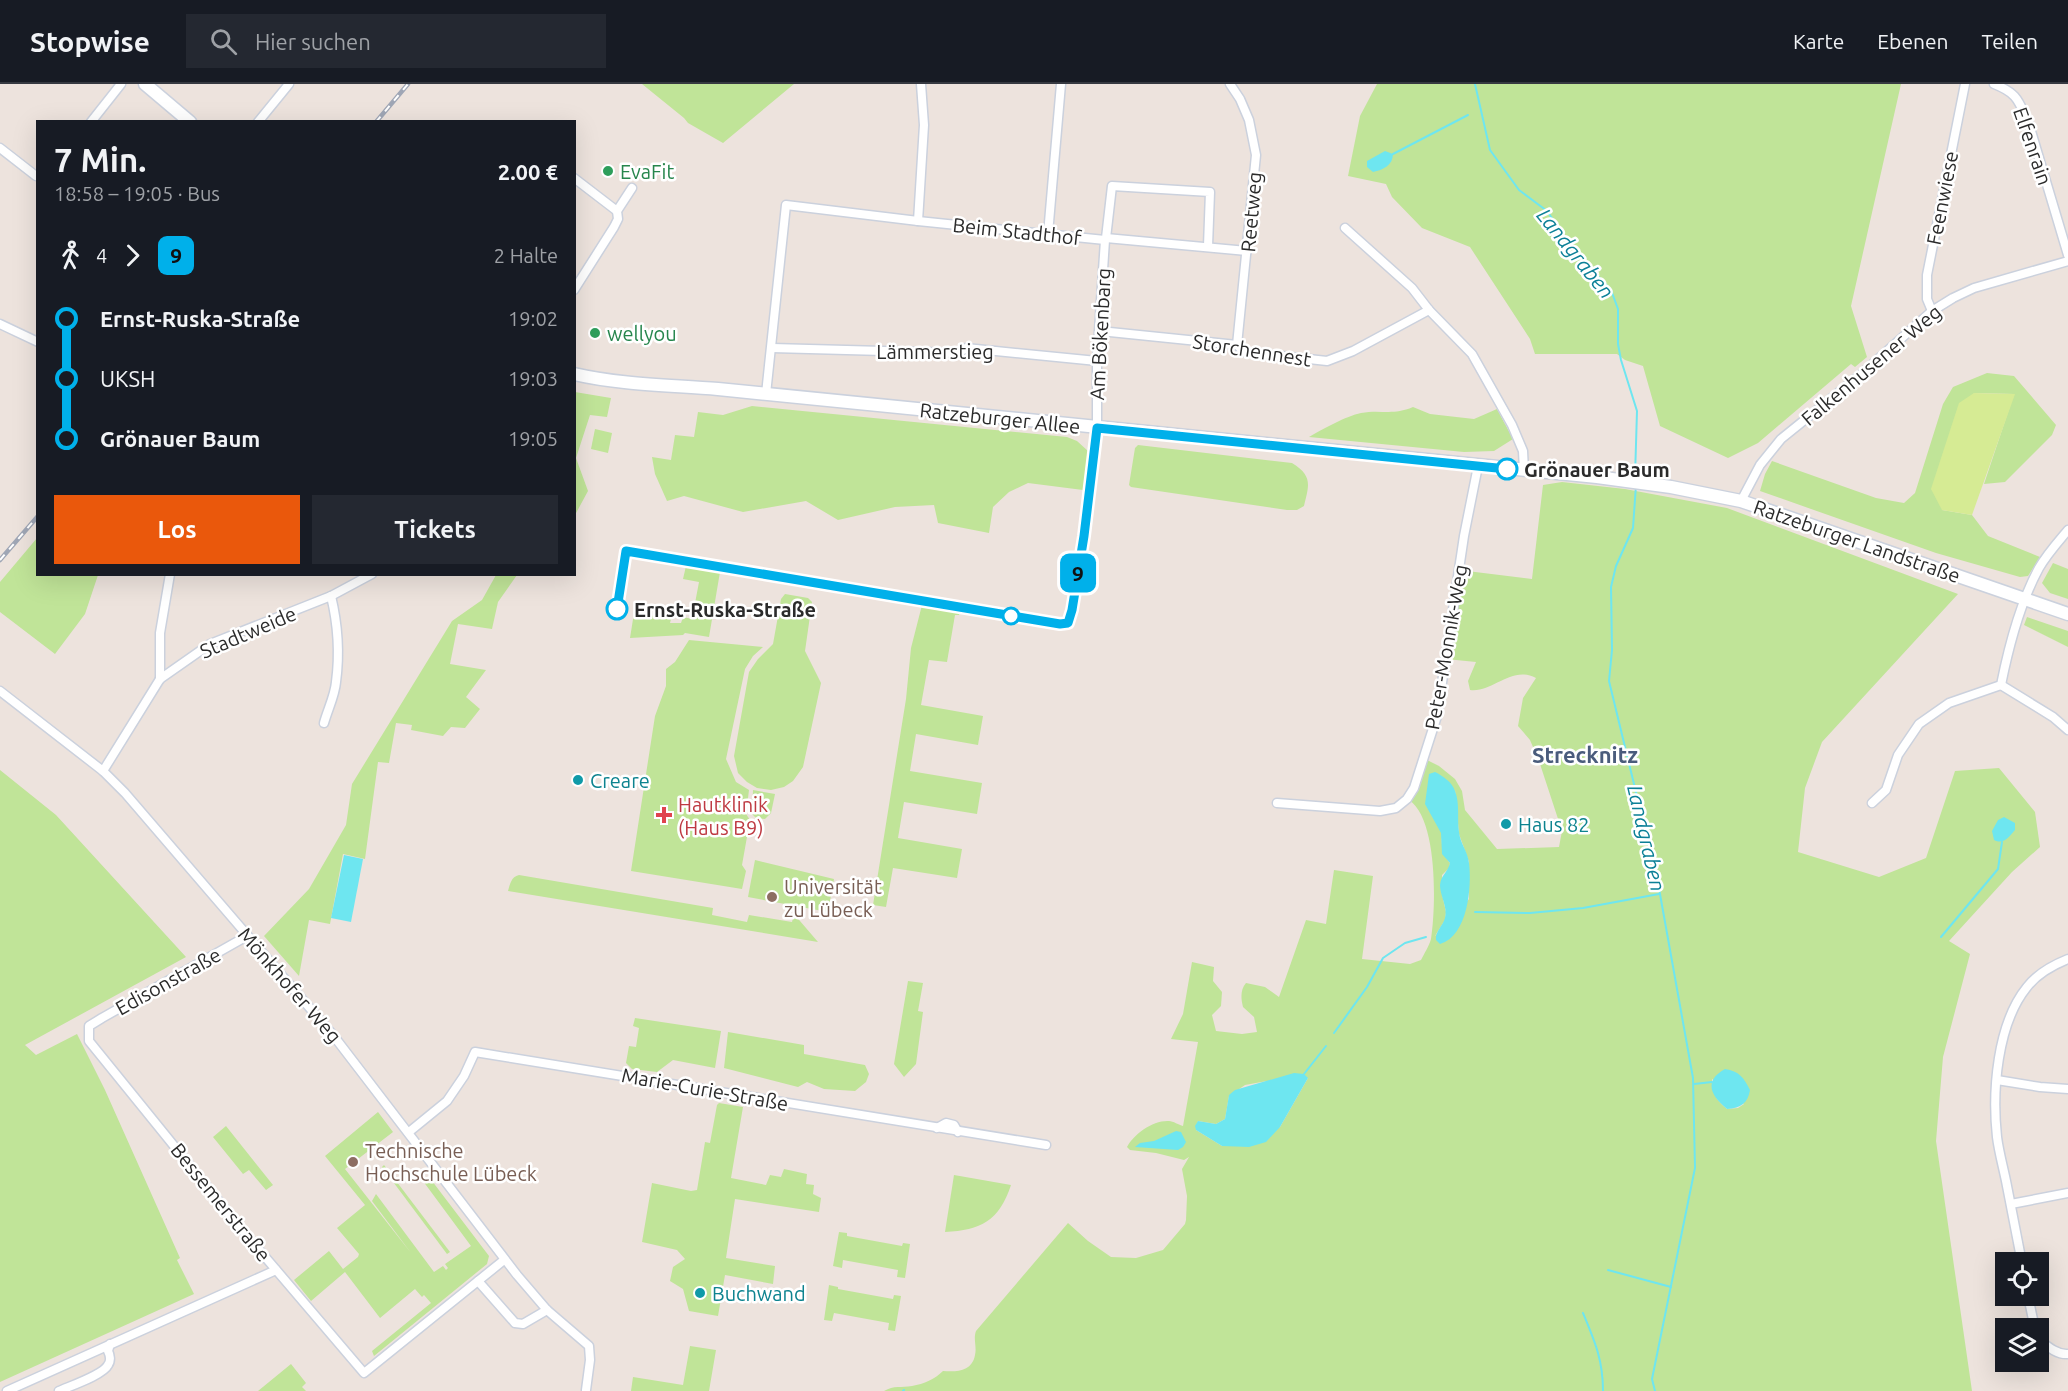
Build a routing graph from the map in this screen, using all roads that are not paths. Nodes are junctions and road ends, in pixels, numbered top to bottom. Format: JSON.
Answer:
{"nodes":[{"id":1,"x":121,"y":84,"type":"edge"},
{"id":2,"x":145,"y":84,"type":"edge"},
{"id":3,"x":289,"y":84,"type":"edge"},
{"id":4,"x":921,"y":84,"type":"edge"},
{"id":5,"x":1061,"y":84,"type":"edge"},
{"id":6,"x":1230,"y":84,"type":"edge"},
{"id":7,"x":1965,"y":84,"type":"edge"},
{"id":8,"x":1994,"y":84,"type":"edge"},
{"id":9,"x":93,"y":120,"type":"edge"},
{"id":10,"x":188,"y":120,"type":"edge"},
{"id":11,"x":260,"y":120,"type":"edge"},
{"id":12,"x":0,"y":148,"type":"edge"},
{"id":13,"x":36,"y":176,"type":"dead end"},
{"id":14,"x":576,"y":180,"type":"edge"},
{"id":15,"x":632,"y":188,"type":"dead end"},
{"id":16,"x":617,"y":211,"type":"junction"},
{"id":17,"x":918,"y":221,"type":"junction"},
{"id":18,"x":1345,"y":228,"type":"dead end"},
{"id":19,"x":1048,"y":234,"type":"junction"},
{"id":20,"x":1106,"y":239,"type":"junction"},
{"id":21,"x":1208,"y":246,"type":"junction"},
{"id":22,"x":1248,"y":251,"type":"junction"},
{"id":23,"x":2068,"y":255,"type":"edge"},
{"id":24,"x":2068,"y":261,"type":"edge"},
{"id":25,"x":576,"y":287,"type":"edge"},
{"id":26,"x":1429,"y":310,"type":"junction"},
{"id":27,"x":1932,"y":311,"type":"junction"},
{"id":28,"x":0,"y":324,"type":"edge"},
{"id":29,"x":1100,"y":331,"type":"junction"},
{"id":30,"x":36,"y":341,"type":"edge"},
{"id":31,"x":1237,"y":345,"type":"junction"},
{"id":32,"x":772,"y":348,"type":"junction"},
{"id":33,"x":1098,"y":362,"type":"junction"},
{"id":34,"x":576,"y":374,"type":"edge"},
{"id":35,"x":766,"y":394,"type":"junction"},
{"id":36,"x":1097,"y":428,"type":"junction"},
{"id":37,"x":1478,"y":466,"type":"junction"},
{"id":38,"x":1524,"y":471,"type":"junction"},
{"id":39,"x":1641,"y":483,"type":"joint"},
{"id":40,"x":1741,"y":501,"type":"junction"},
{"id":41,"x":2068,"y":530,"type":"edge"},
{"id":42,"x":170,"y":576,"type":"edge"},
{"id":43,"x":368,"y":576,"type":"edge"},
{"id":44,"x":331,"y":596,"type":"junction"},
{"id":45,"x":2025,"y":599,"type":"junction"},
{"id":46,"x":2068,"y":614,"type":"edge"},
{"id":47,"x":160,"y":679,"type":"junction"},
{"id":48,"x":2001,"y":685,"type":"junction"},
{"id":49,"x":0,"y":692,"type":"edge"},
{"id":50,"x":324,"y":723,"type":"dead end"},
{"id":51,"x":2068,"y":730,"type":"edge"},
{"id":52,"x":103,"y":771,"type":"junction"},
{"id":53,"x":1277,"y":803,"type":"dead end"},
{"id":54,"x":1872,"y":803,"type":"dead end"},
{"id":55,"x":247,"y":936,"type":"junction"},
{"id":56,"x":2068,"y":959,"type":"edge"},
{"id":57,"x":89,"y":1026,"type":"joint"},
{"id":58,"x":1996,"y":1080,"type":"junction"},
{"id":59,"x":2068,"y":1089,"type":"edge"},
{"id":60,"x":409,"y":1132,"type":"junction"},
{"id":61,"x":1046,"y":1145,"type":"dead end"},
{"id":62,"x":2068,"y":1193,"type":"edge"},
{"id":63,"x":2011,"y":1204,"type":"junction"},
{"id":64,"x":2020,"y":1252,"type":"edge"},
{"id":65,"x":504,"y":1260,"type":"junction"},
{"id":66,"x":276,"y":1270,"type":"junction"},
{"id":67,"x":478,"y":1281,"type":"junction"},
{"id":68,"x":547,"y":1310,"type":"junction"},
{"id":69,"x":110,"y":1344,"type":"junction"},
{"id":70,"x":2049,"y":1348,"type":"edge"},
{"id":71,"x":2068,"y":1354,"type":"edge"},
{"id":72,"x":586,"y":1390,"type":"edge"},
{"id":73,"x":7,"y":1391,"type":"edge"},
{"id":74,"x":59,"y":1391,"type":"edge"}],
"edges":[{"from":1,"to":9,"type":"street"},
{"from":2,"to":10,"type":"main road"},
{"from":3,"to":11,"type":"street"},
{"from":4,"to":17,"type":"street"},
{"from":5,"to":19,"type":"street"},
{"from":6,"to":22,"type":"street","name":"Reetweg"},
{"from":7,"to":27,"type":"street","name":"Feenwiese"},
{"from":8,"to":23,"type":"street","name":"Elfenrain"},
{"from":12,"to":13,"type":"street"},
{"from":14,"to":16,"type":"street"},
{"from":15,"to":16,"type":"street"},
{"from":16,"to":25,"type":"street"},
{"from":17,"to":19,"type":"street","name":"Beim Stadthof"},
{"from":17,"to":32,"type":"street","name":"Beim Stadthof"},
{"from":18,"to":26,"type":"street"},
{"from":19,"to":20,"type":"street","name":"Beim Stadthof"},
{"from":20,"to":21,"type":"street","name":"Beim Stadthof"},
{"from":20,"to":21,"type":"street","name":"Am Bökenbarg"},
{"from":20,"to":29,"type":"street","name":"Am Bökenbarg"},
{"from":21,"to":22,"type":"street","name":"Beim Stadthof"},
{"from":22,"to":31,"type":"street","name":"Reetweg"},
{"from":24,"to":27,"type":"street","name":"Falkenhusener Weg"},
{"from":26,"to":31,"type":"street","name":"Storchennest"},
{"from":26,"to":38,"type":"street"},
{"from":27,"to":40,"type":"street","name":"Falkenhusener Weg"},
{"from":28,"to":30,"type":"street"},
{"from":29,"to":31,"type":"street","name":"Storchennest"},
{"from":29,"to":33,"type":"street","name":"Am Bökenbarg"},
{"from":32,"to":33,"type":"street","name":"Lämmerstieg"},
{"from":32,"to":35,"type":"street"},
{"from":33,"to":36,"type":"street","name":"Am Bökenbarg"},
{"from":34,"to":35,"type":"main road","name":"Ratzeburger Allee"},
{"from":35,"to":36,"type":"main road","name":"Ratzeburger Allee"},
{"from":36,"to":37,"type":"main road","name":"Ratzeburger Allee"},
{"from":37,"to":38,"type":"main road","name":"Ratzeburger Allee"},
{"from":37,"to":53,"type":"street","name":"Peter-Monnik-Weg"},
{"from":38,"to":39,"type":"main road","name":"Ratzeburger Allee"},
{"from":39,"to":40,"type":"main road","name":"Ratzeburger Landstraße"},
{"from":40,"to":45,"type":"main road","name":"Ratzeburger Landstraße"},
{"from":41,"to":45,"type":"street"},
{"from":42,"to":47,"type":"street"},
{"from":43,"to":44,"type":"street","name":"Stadtweide"},
{"from":44,"to":47,"type":"street","name":"Stadtweide"},
{"from":44,"to":50,"type":"street"},
{"from":45,"to":46,"type":"main road","name":"Ratzeburger Landstraße"},
{"from":45,"to":48,"type":"street"},
{"from":47,"to":52,"type":"street","name":"Stadtweide"},
{"from":48,"to":51,"type":"street"},
{"from":48,"to":54,"type":"street"},
{"from":49,"to":52,"type":"street","name":"Mönkhofer Weg"},
{"from":52,"to":55,"type":"street","name":"Mönkhofer Weg"},
{"from":55,"to":57,"type":"street","name":"Edisonstraße"},
{"from":55,"to":60,"type":"street","name":"Mönkhofer Weg"},
{"from":56,"to":58,"type":"street"},
{"from":57,"to":66,"type":"street","name":"Bessemerstraße"},
{"from":58,"to":59,"type":"street"},
{"from":58,"to":63,"type":"street"},
{"from":60,"to":61,"type":"street","name":"Marie-Curie-Straße"},
{"from":60,"to":65,"type":"street","name":"Mönkhofer Weg"},
{"from":62,"to":63,"type":"street"},
{"from":63,"to":64,"type":"street"},
{"from":65,"to":67,"type":"street"},
{"from":65,"to":68,"type":"street","name":"Mönkhofer Weg"},
{"from":66,"to":67,"type":"street","name":"Bessemerstraße"},
{"from":66,"to":69,"type":"street"},
{"from":67,"to":68,"type":"street"},
{"from":68,"to":72,"type":"street","name":"Mönkhofer Weg"},
{"from":69,"to":73,"type":"street"},
{"from":69,"to":74,"type":"street"},
{"from":70,"to":71,"type":"street"}]}
